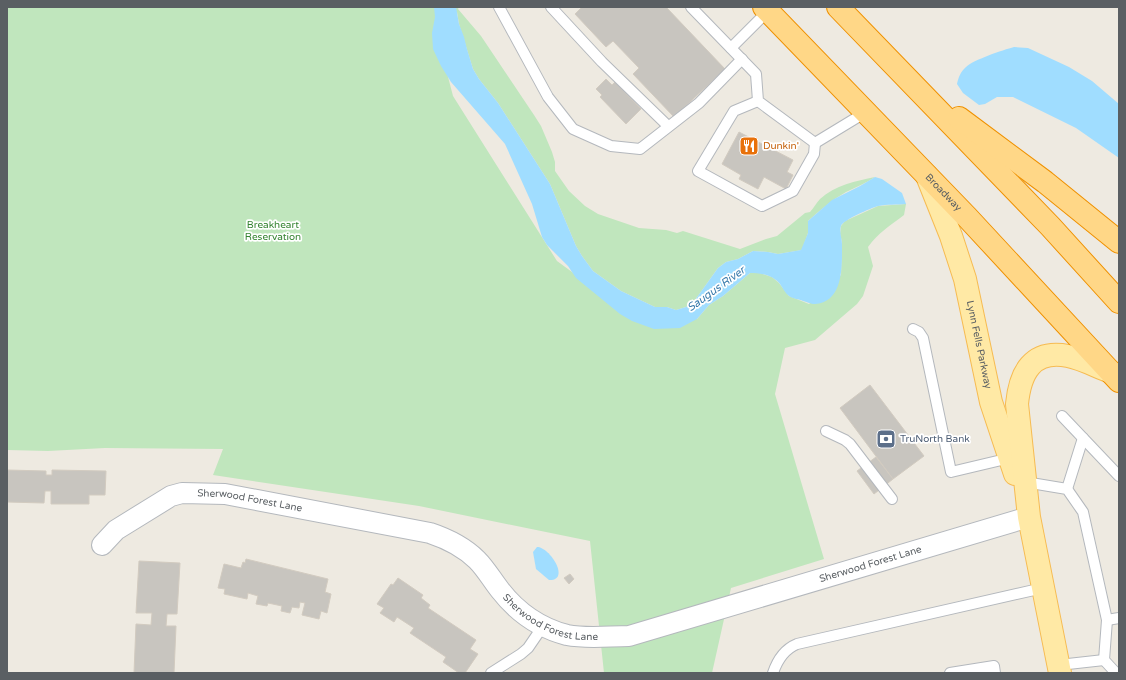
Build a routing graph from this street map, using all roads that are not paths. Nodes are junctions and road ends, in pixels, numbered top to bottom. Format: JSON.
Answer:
{"nodes":[{"id":1,"x":500,"y":7,"type":"edge"},
{"id":2,"x":551,"y":7,"type":"edge"},
{"id":3,"x":691,"y":7,"type":"edge"},
{"id":4,"x":838,"y":7,"type":"edge"},
{"id":5,"x":766,"y":9,"type":"edge"},
{"id":6,"x":731,"y":48,"type":"junction"},
{"id":7,"x":742,"y":59,"type":"junction"},
{"id":8,"x":920,"y":92,"type":"junction"},
{"id":9,"x":758,"y":102,"type":"junction"},
{"id":10,"x":866,"y":112,"type":"junction"},
{"id":11,"x":668,"y":126,"type":"junction"},
{"id":12,"x":815,"y":143,"type":"junction"},
{"id":13,"x":926,"y":174,"type":"junction"},
{"id":14,"x":1119,"y":242,"type":"edge"},
{"id":15,"x":1119,"y":302,"type":"edge"},
{"id":16,"x":913,"y":329,"type":"dead end"},
{"id":17,"x":1115,"y":377,"type":"edge"},
{"id":18,"x":1062,"y":416,"type":"dead end"},
{"id":19,"x":826,"y":431,"type":"dead end"},
{"id":20,"x":1083,"y":438,"type":"junction"},
{"id":21,"x":1010,"y":458,"type":"junction"},
{"id":22,"x":1119,"y":476,"type":"edge"},
{"id":23,"x":1025,"y":482,"type":"junction"},
{"id":24,"x":1067,"y":489,"type":"junction"},
{"id":25,"x":892,"y":499,"type":"dead end"},
{"id":26,"x":1029,"y":517,"type":"junction"},
{"id":27,"x":102,"y":545,"type":"dead end"},
{"id":28,"x":1043,"y":588,"type":"junction"},
{"id":29,"x":1119,"y":618,"type":"edge"},
{"id":30,"x":1107,"y":620,"type":"junction"},
{"id":31,"x":543,"y":626,"type":"junction"},
{"id":32,"x":1104,"y":660,"type":"junction"},
{"id":33,"x":1060,"y":669,"type":"edge"},
{"id":34,"x":492,"y":673,"type":"edge"},
{"id":35,"x":773,"y":673,"type":"edge"},
{"id":36,"x":950,"y":673,"type":"edge"},
{"id":37,"x":995,"y":673,"type":"edge"},
{"id":38,"x":1116,"y":673,"type":"edge"}],
"edges":[{"from":1,"to":11,"type":"lane"},
{"from":2,"to":11,"type":"lane"},
{"from":3,"to":6,"type":"lane"},
{"from":4,"to":8,"type":"highway"},
{"from":5,"to":6,"type":"lane"},
{"from":5,"to":10,"type":"highway","name":"Broadway"},
{"from":6,"to":7,"type":"lane"},
{"from":7,"to":9,"type":"lane"},
{"from":7,"to":11,"type":"lane"},
{"from":8,"to":14,"type":"highway"},
{"from":8,"to":15,"type":"highway"},
{"from":9,"to":12,"type":"lane"},
{"from":9,"to":12,"type":"lane"},
{"from":10,"to":12,"type":"lane"},
{"from":10,"to":13,"type":"highway","name":"Broadway"},
{"from":13,"to":17,"type":"highway","name":"Broadway"},
{"from":13,"to":21,"type":"main road","name":"Lynn Fells Parkway"},
{"from":16,"to":21,"type":"lane"},
{"from":17,"to":23,"type":"main road","name":"Lynn Fells Parkway"},
{"from":18,"to":20,"type":"lane"},
{"from":19,"to":25,"type":"lane"},
{"from":20,"to":22,"type":"lane"},
{"from":20,"to":24,"type":"lane"},
{"from":21,"to":26,"type":"main road","name":"Lynn Fells Parkway"},
{"from":23,"to":24,"type":"lane"},
{"from":23,"to":26,"type":"main road","name":"Lynn Fells Parkway"},
{"from":24,"to":30,"type":"lane"},
{"from":26,"to":28,"type":"main road","name":"Lynn Fells Parkway"},
{"from":26,"to":31,"type":"street","name":"Sherwood Forest Lane"},
{"from":27,"to":31,"type":"street","name":"Sherwood Forest Lane"},
{"from":28,"to":33,"type":"main road","name":"Lynn Fells Parkway"},
{"from":28,"to":35,"type":"lane"},
{"from":29,"to":30,"type":"lane"},
{"from":30,"to":32,"type":"lane"},
{"from":31,"to":34,"type":"lane"},
{"from":32,"to":33,"type":"lane"},
{"from":32,"to":38,"type":"lane"},
{"from":36,"to":37,"type":"lane"}]}
